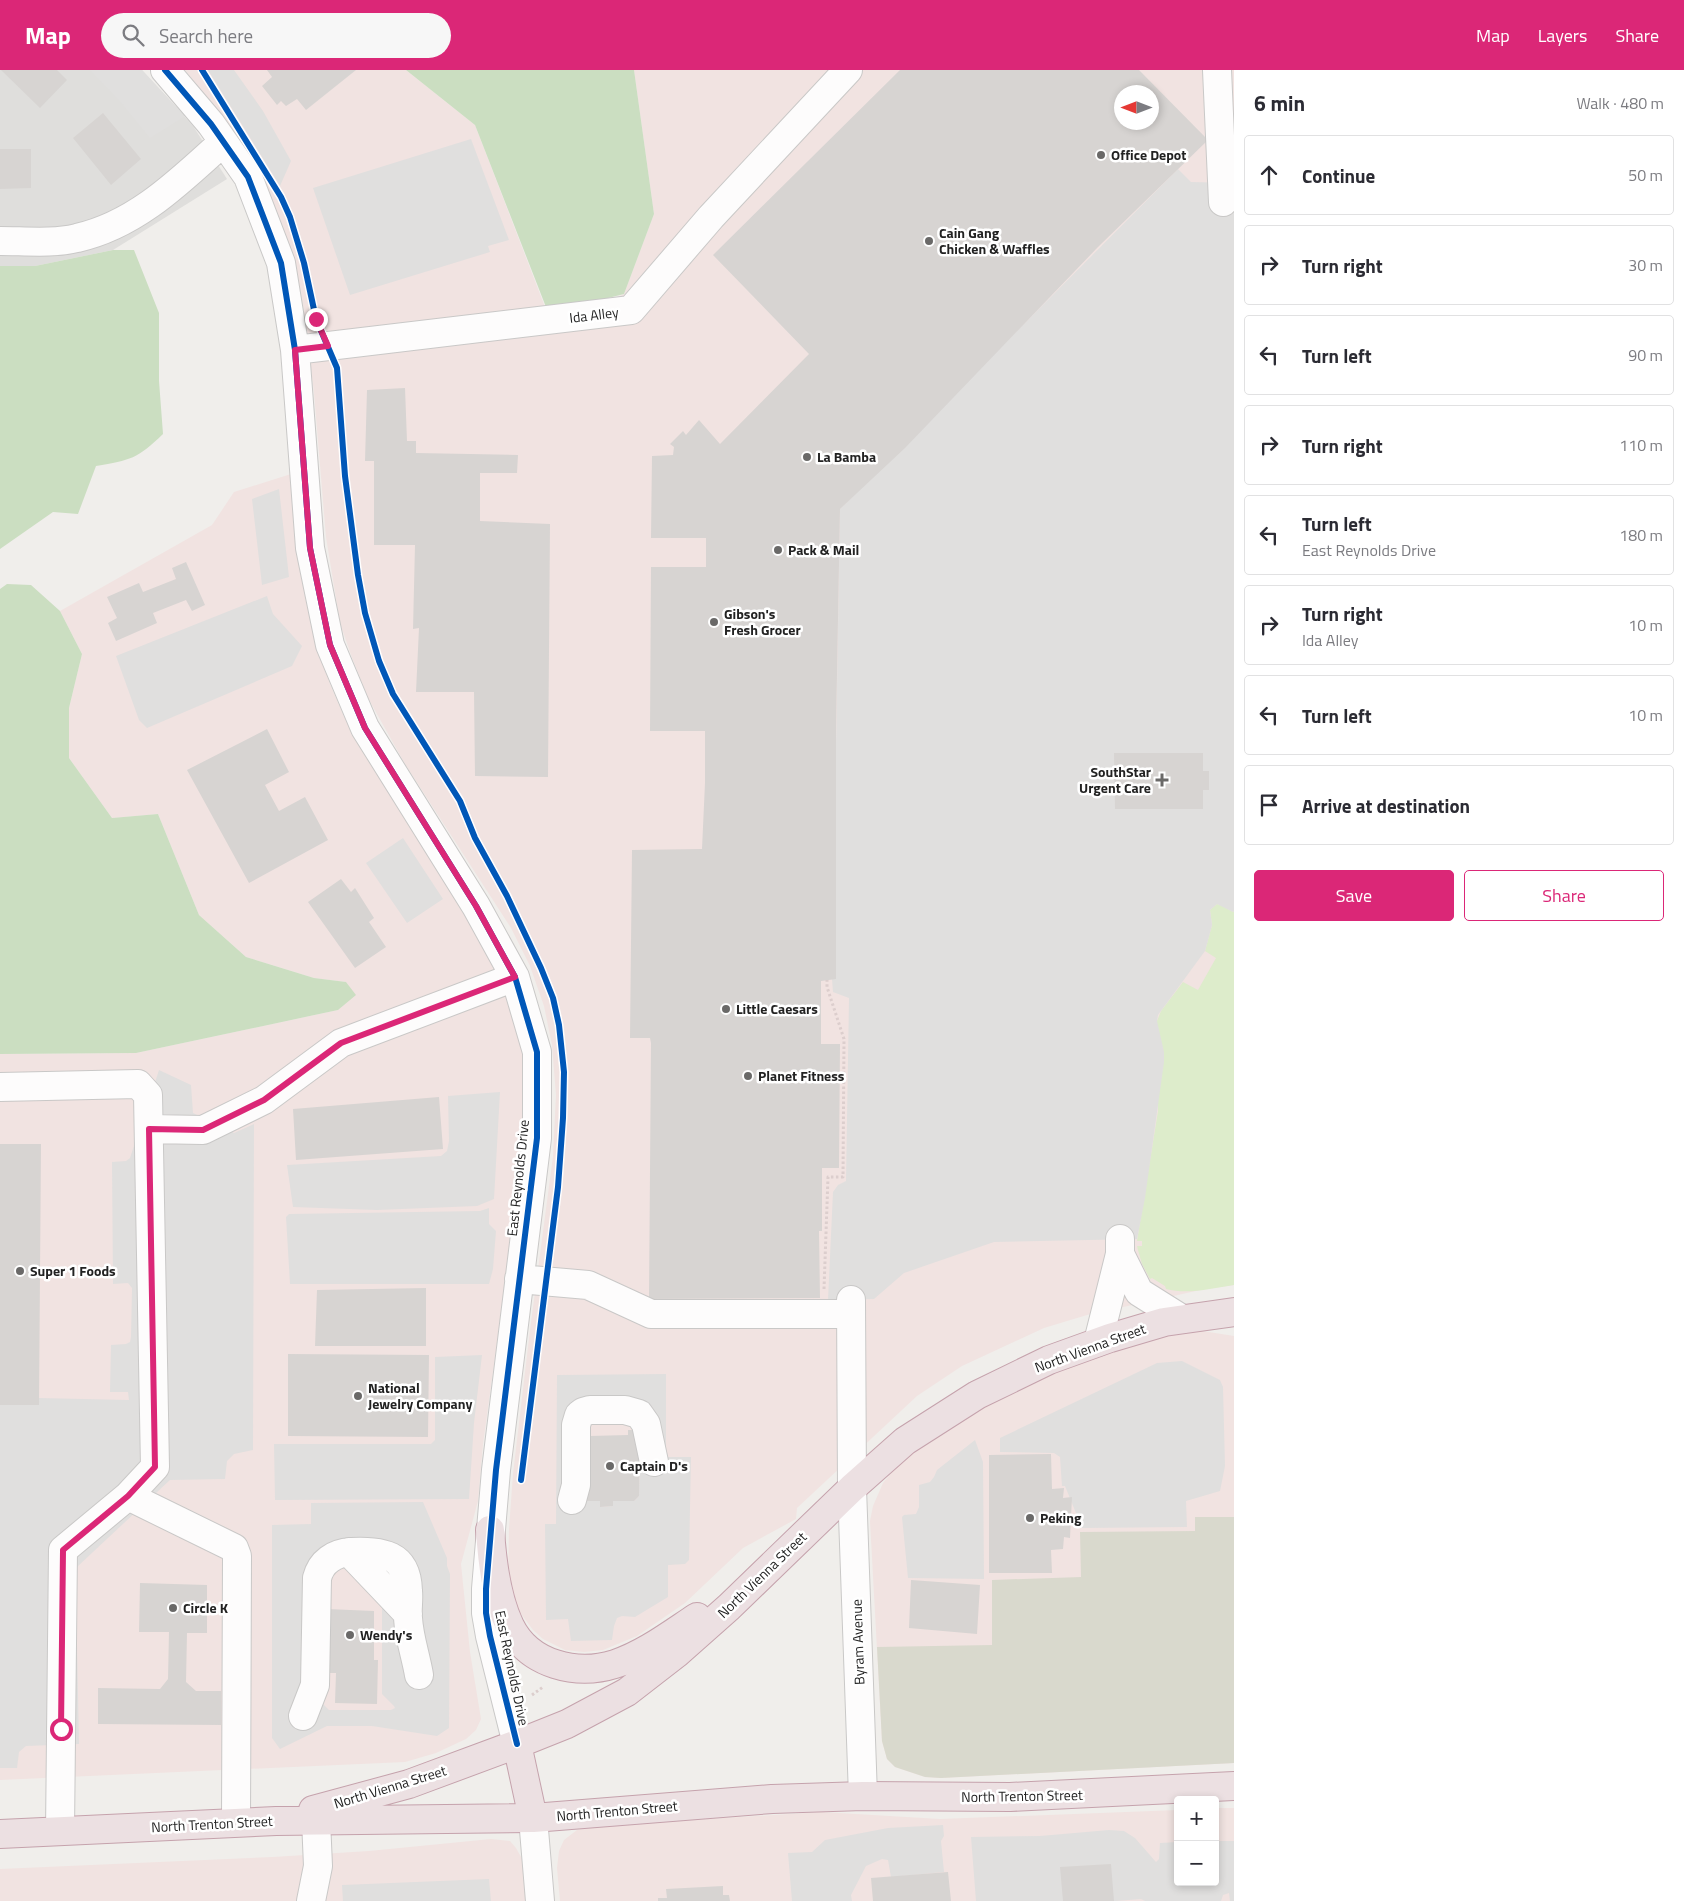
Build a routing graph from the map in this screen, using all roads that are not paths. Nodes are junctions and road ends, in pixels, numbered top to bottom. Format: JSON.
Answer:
{"nodes":[{"id":1,"x":166,"y":70,"type":"edge"},
{"id":2,"x":848,"y":70,"type":"edge"},
{"id":3,"x":1217,"y":70,"type":"edge"},
{"id":4,"x":223,"y":142,"type":"junction"},
{"id":5,"x":1223,"y":202,"type":"dead end"},
{"id":6,"x":0,"y":241,"type":"edge"},
{"id":7,"x":295,"y":350,"type":"junction"},
{"id":8,"x":515,"y":977,"type":"junction"},
{"id":9,"x":0,"y":1087,"type":"edge"},
{"id":10,"x":149,"y":1129,"type":"junction"},
{"id":11,"x":519,"y":1279,"type":"junction"},
{"id":12,"x":1234,"y":1312,"type":"edge"},
{"id":13,"x":1182,"y":1320,"type":"junction"},
{"id":14,"x":1098,"y":1342,"type":"junction"},
{"id":15,"x":654,"y":1462,"type":"dead end"},
{"id":16,"x":852,"y":1488,"type":"junction"},
{"id":17,"x":128,"y":1496,"type":"junction"},
{"id":18,"x":572,"y":1500,"type":"dead end"},
{"id":19,"x":490,"y":1530,"type":"junction"},
{"id":20,"x":778,"y":1560,"type":"junction"},
{"id":21,"x":419,"y":1675,"type":"dead end"},
{"id":22,"x":303,"y":1716,"type":"dead end"},
{"id":23,"x":517,"y":1744,"type":"junction"},
{"id":24,"x":1234,"y":1786,"type":"edge"},
{"id":25,"x":863,"y":1796,"type":"junction"},
{"id":26,"x":532,"y":1818,"type":"junction"},
{"id":27,"x":276,"y":1820,"type":"junction"},
{"id":28,"x":316,"y":1820,"type":"junction"},
{"id":29,"x":236,"y":1822,"type":"junction"},
{"id":30,"x":60,"y":1831,"type":"junction"},
{"id":31,"x":0,"y":1834,"type":"edge"},
{"id":32,"x":311,"y":1901,"type":"edge"},
{"id":33,"x":540,"y":1901,"type":"edge"}],
"edges":[{"from":1,"to":4,"type":"street","name":"East Reynolds Drive"},
{"from":2,"to":7,"type":"street","name":"Ida Alley"},
{"from":3,"to":5,"type":"street"},
{"from":4,"to":6,"type":"street"},
{"from":4,"to":7,"type":"street","name":"East Reynolds Drive"},
{"from":7,"to":8,"type":"street","name":"East Reynolds Drive"},
{"from":8,"to":10,"type":"street"},
{"from":8,"to":11,"type":"street","name":"East Reynolds Drive"},
{"from":9,"to":10,"type":"street"},
{"from":10,"to":17,"type":"street"},
{"from":11,"to":16,"type":"street","name":"Byram Avenue"},
{"from":11,"to":19,"type":"street","name":"East Reynolds Drive"},
{"from":12,"to":13,"type":"highway","name":"North Vienna Street"},
{"from":13,"to":14,"type":"highway","name":"North Vienna Street"},
{"from":13,"to":14,"type":"street"},
{"from":14,"to":16,"type":"highway","name":"North Vienna Street"},
{"from":15,"to":18,"type":"street"},
{"from":16,"to":20,"type":"highway","name":"North Vienna Street"},
{"from":16,"to":25,"type":"street","name":"Byram Avenue"},
{"from":17,"to":29,"type":"street"},
{"from":17,"to":30,"type":"street"},
{"from":19,"to":20,"type":"highway"},
{"from":19,"to":23,"type":"street","name":"East Reynolds Drive"},
{"from":20,"to":23,"type":"highway","name":"North Vienna Street"},
{"from":21,"to":22,"type":"street"},
{"from":23,"to":26,"type":"highway"},
{"from":23,"to":27,"type":"highway","name":"North Vienna Street"},
{"from":24,"to":25,"type":"highway","name":"North Trenton Street"},
{"from":25,"to":26,"type":"highway","name":"North Trenton Street"},
{"from":26,"to":28,"type":"highway","name":"North Trenton Street"},
{"from":26,"to":33,"type":"street"},
{"from":27,"to":28,"type":"highway","name":"North Trenton Street"},
{"from":27,"to":29,"type":"highway","name":"North Trenton Street"},
{"from":28,"to":32,"type":"street"},
{"from":29,"to":30,"type":"highway","name":"North Trenton Street"},
{"from":30,"to":31,"type":"highway","name":"North Trenton Street"}]}
